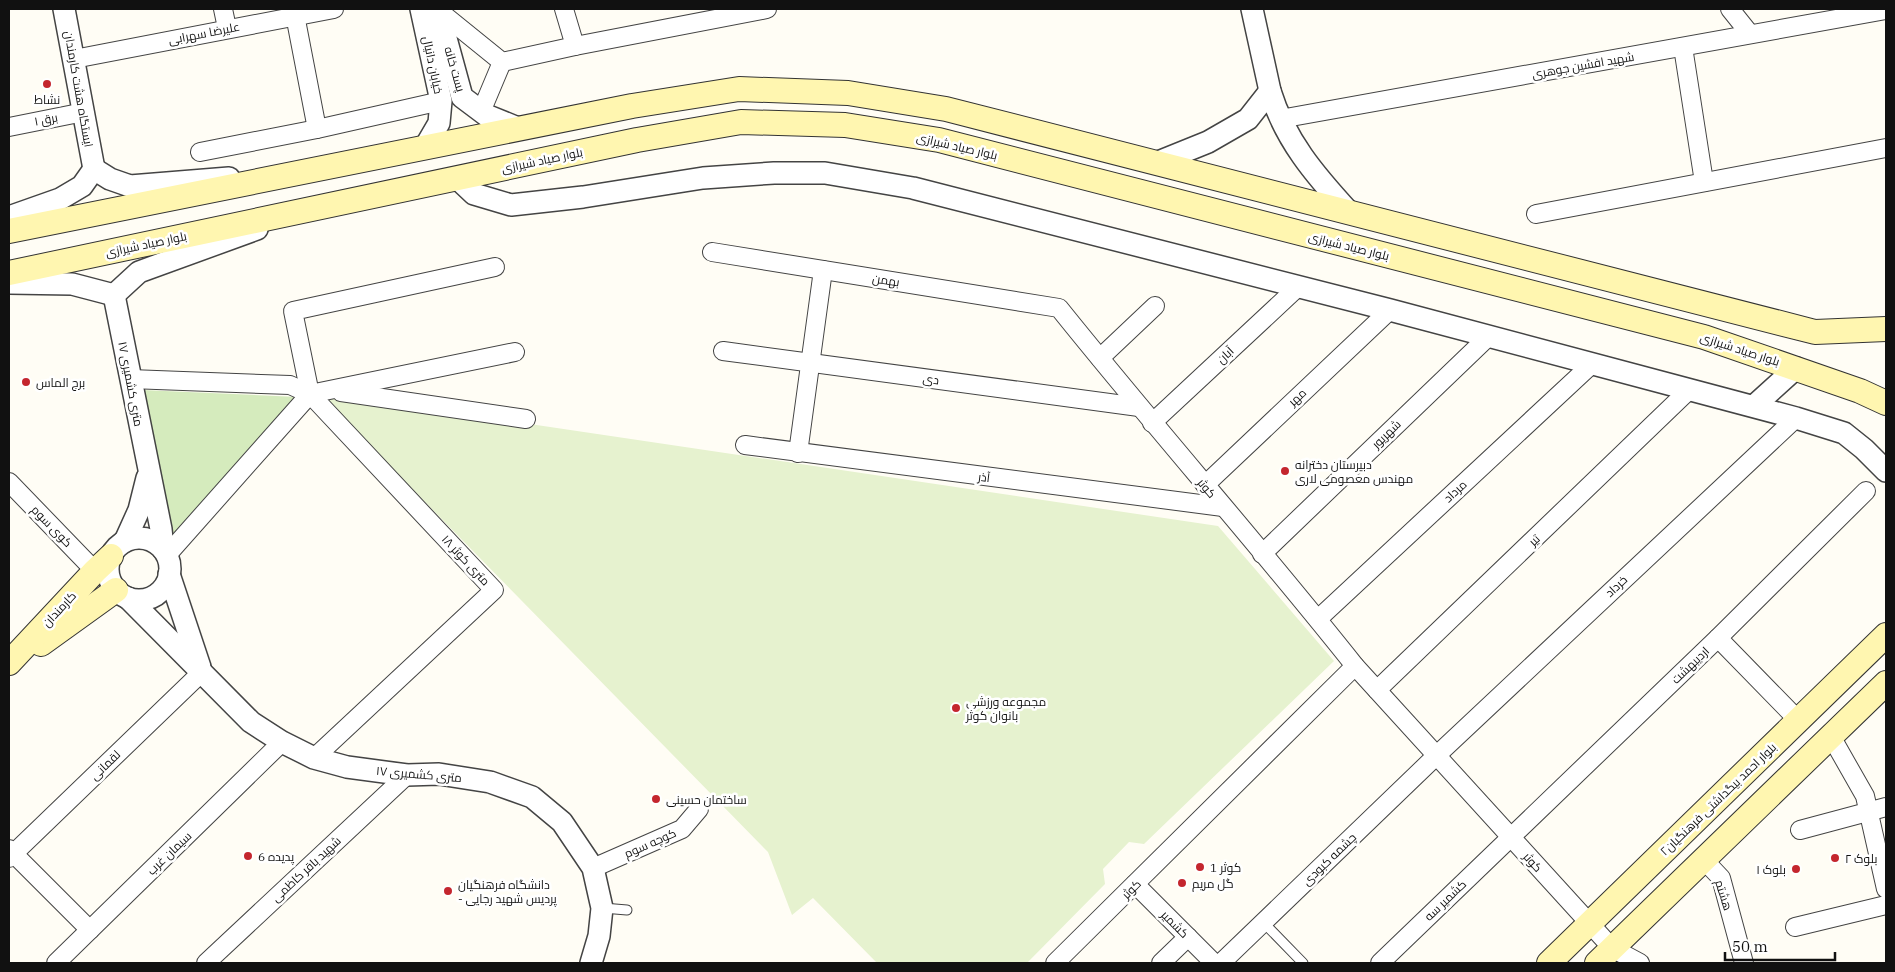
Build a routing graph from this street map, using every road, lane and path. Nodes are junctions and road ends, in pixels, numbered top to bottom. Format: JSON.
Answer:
{"nodes":[{"id":1,"x":64,"y":9,"type":"edge"},
{"id":2,"x":223,"y":9,"type":"edge"},
{"id":3,"x":334,"y":9,"type":"edge"},
{"id":4,"x":437,"y":9,"type":"edge"},
{"id":5,"x":564,"y":9,"type":"edge"},
{"id":6,"x":767,"y":9,"type":"edge"},
{"id":7,"x":1252,"y":9,"type":"edge"},
{"id":8,"x":1730,"y":9,"type":"edge"},
{"id":9,"x":1886,"y":10,"type":"edge"},
{"id":10,"x":295,"y":15,"type":"junction"},
{"id":11,"x":227,"y":28,"type":"junction"},
{"id":12,"x":1750,"y":34,"type":"junction"},
{"id":13,"x":575,"y":46,"type":"junction"},
{"id":14,"x":1682,"y":47,"type":"junction"},
{"id":15,"x":74,"y":59,"type":"junction"},
{"id":16,"x":502,"y":62,"type":"junction"},
{"id":17,"x":1270,"y":91,"type":"junction"},
{"id":18,"x":462,"y":96,"type":"junction"},
{"id":19,"x":441,"y":101,"type":"junction"},
{"id":20,"x":632,"y":106,"type":"junction"},
{"id":21,"x":84,"y":112,"type":"junction"},
{"id":22,"x":481,"y":112,"type":"junction"},
{"id":23,"x":1280,"y":119,"type":"junction"},
{"id":24,"x":9,"y":127,"type":"edge"},
{"id":25,"x":518,"y":128,"type":"junction"},
{"id":26,"x":317,"y":129,"type":"junction"},
{"id":27,"x":637,"y":140,"type":"junction"},
{"id":28,"x":425,"y":147,"type":"junction"},
{"id":29,"x":1886,"y":148,"type":"edge"},
{"id":30,"x":200,"y":152,"type":"dead end"},
{"id":31,"x":1156,"y":163,"type":"junction"},
{"id":32,"x":94,"y":169,"type":"junction"},
{"id":33,"x":292,"y":174,"type":"junction"},
{"id":34,"x":457,"y":178,"type":"junction"},
{"id":35,"x":1704,"y":182,"type":"junction"},
{"id":36,"x":307,"y":210,"type":"junction"},
{"id":37,"x":1349,"y":212,"type":"junction"},
{"id":38,"x":1536,"y":214,"type":"dead end"},
{"id":39,"x":9,"y":217,"type":"edge"},
{"id":40,"x":9,"y":231,"type":"edge"},
{"id":41,"x":712,"y":252,"type":"dead end"},
{"id":42,"x":495,"y":267,"type":"dead end"},
{"id":43,"x":822,"y":270,"type":"junction"},
{"id":44,"x":9,"y":273,"type":"edge"},
{"id":45,"x":9,"y":283,"type":"edge"},
{"id":46,"x":1298,"y":287,"type":"junction"},
{"id":47,"x":114,"y":295,"type":"junction"},
{"id":48,"x":1155,"y":306,"type":"dead end"},
{"id":49,"x":1059,"y":308,"type":"joint"},
{"id":50,"x":1390,"y":310,"type":"junction"},
{"id":51,"x":1886,"y":329,"type":"edge"},
{"id":52,"x":1489,"y":336,"type":"junction"},
{"id":53,"x":723,"y":350,"type":"dead end"},
{"id":54,"x":516,"y":352,"type":"dead end"},
{"id":55,"x":1100,"y":358,"type":"junction"},
{"id":56,"x":810,"y":363,"type":"junction"},
{"id":57,"x":1592,"y":364,"type":"junction"},
{"id":58,"x":1796,"y":368,"type":"junction"},
{"id":59,"x":130,"y":379,"type":"junction"},
{"id":60,"x":1690,"y":389,"type":"junction"},
{"id":61,"x":328,"y":390,"type":"junction"},
{"id":62,"x":310,"y":394,"type":"junction"},
{"id":63,"x":1886,"y":403,"type":"edge"},
{"id":64,"x":1754,"y":406,"type":"junction"},
{"id":65,"x":1139,"y":408,"type":"junction"},
{"id":66,"x":1796,"y":418,"type":"junction"},
{"id":67,"x":526,"y":419,"type":"dead end"},
{"id":68,"x":1152,"y":423,"type":"junction"},
{"id":69,"x":745,"y":444,"type":"dead end"},
{"id":70,"x":798,"y":453,"type":"junction"},
{"id":71,"x":1886,"y":471,"type":"edge"},
{"id":72,"x":148,"y":473,"type":"junction"},
{"id":73,"x":9,"y":482,"type":"edge"},
{"id":74,"x":1205,"y":485,"type":"junction"},
{"id":75,"x":1866,"y":490,"type":"dead end"},
{"id":76,"x":1223,"y":507,"type":"junction"},
{"id":77,"x":1262,"y":554,"type":"junction"},
{"id":78,"x":110,"y":556,"type":"junction"},
{"id":79,"x":166,"y":559,"type":"junction"},
{"id":80,"x":122,"y":594,"type":"junction"},
{"id":81,"x":1318,"y":619,"type":"junction"},
{"id":82,"x":1886,"y":635,"type":"edge"},
{"id":83,"x":1718,"y":638,"type":"junction"},
{"id":84,"x":9,"y":665,"type":"edge"},
{"id":85,"x":1355,"y":666,"type":"junction"},
{"id":86,"x":202,"y":672,"type":"junction"},
{"id":87,"x":1886,"y":683,"type":"edge"},
{"id":88,"x":1377,"y":690,"type":"junction"},
{"id":89,"x":1798,"y":720,"type":"junction"},
{"id":90,"x":1832,"y":738,"type":"junction"},
{"id":91,"x":282,"y":742,"type":"junction"},
{"id":92,"x":1437,"y":755,"type":"junction"},
{"id":93,"x":314,"y":758,"type":"junction"},
{"id":94,"x":407,"y":775,"type":"junction"},
{"id":95,"x":1886,"y":806,"type":"edge"},
{"id":96,"x":699,"y":808,"type":"dead end"},
{"id":97,"x":1868,"y":811,"type":"junction"},
{"id":98,"x":1800,"y":830,"type":"dead end"},
{"id":99,"x":1510,"y":836,"type":"junction"},
{"id":100,"x":10,"y":853,"type":"edge"},
{"id":101,"x":1704,"y":860,"type":"junction"},
{"id":102,"x":593,"y":868,"type":"junction"},
{"id":103,"x":1135,"y":884,"type":"junction"},
{"id":104,"x":1886,"y":889,"type":"edge"},
{"id":105,"x":1886,"y":905,"type":"edge"},
{"id":106,"x":602,"y":908,"type":"junction"},
{"id":107,"x":627,"y":910,"type":"dead end"},
{"id":108,"x":1264,"y":922,"type":"junction"},
{"id":109,"x":1590,"y":924,"type":"junction"},
{"id":110,"x":1795,"y":927,"type":"dead end"},
{"id":111,"x":90,"y":930,"type":"junction"},
{"id":112,"x":1188,"y":937,"type":"junction"},
{"id":113,"x":1604,"y":956,"type":"edge"},
{"id":114,"x":56,"y":963,"type":"edge"},
{"id":115,"x":206,"y":963,"type":"edge"},
{"id":116,"x":591,"y":963,"type":"edge"},
{"id":117,"x":1055,"y":963,"type":"edge"},
{"id":118,"x":1161,"y":963,"type":"edge"},
{"id":119,"x":1214,"y":963,"type":"edge"},
{"id":120,"x":1221,"y":963,"type":"edge"},
{"id":121,"x":1303,"y":963,"type":"edge"},
{"id":122,"x":1380,"y":963,"type":"edge"},
{"id":123,"x":1549,"y":963,"type":"edge"},
{"id":124,"x":1640,"y":963,"type":"edge"},
{"id":125,"x":1744,"y":963,"type":"edge"}],
"edges":[{"from":1,"to":15,"type":"street","name":"ایستگاه هشت کارمندان"},
{"from":2,"to":11,"type":"street"},
{"from":3,"to":10,"type":"street","name":"علیرضا سهرابی"},
{"from":4,"to":16,"type":"street"},
{"from":4,"to":18,"type":"street","name":"پست خانه"},
{"from":4,"to":19,"type":"street","name":"خیابان دانیال"},
{"from":5,"to":13,"type":"street"},
{"from":6,"to":13,"type":"street"},
{"from":7,"to":17,"type":"street"},
{"from":8,"to":12,"type":"street"},
{"from":9,"to":12,"type":"street","name":"شهید افشین جوهری"},
{"from":10,"to":11,"type":"street","name":"علیرضا سهرابی"},
{"from":10,"to":26,"type":"street"},
{"from":11,"to":15,"type":"street","name":"علیرضا سهرابی"},
{"from":12,"to":14,"type":"street","name":"شهید افشین جوهری"},
{"from":13,"to":16,"type":"street"},
{"from":14,"to":23,"type":"street","name":"شهید افشین جوهری"},
{"from":14,"to":35,"type":"street"},
{"from":15,"to":21,"type":"street","name":"ایستگاه هشت کارمندان"},
{"from":16,"to":22,"type":"street"},
{"from":17,"to":23,"type":"street"},
{"from":17,"to":31,"type":"street"},
{"from":18,"to":19,"type":"street"},
{"from":18,"to":22,"type":"street","name":"پست خانه"},
{"from":19,"to":26,"type":"street"},
{"from":19,"to":28,"type":"street","name":"خیابان دانیال"},
{"from":20,"to":25,"type":"main road"},
{"from":20,"to":27,"type":"main road"},
{"from":20,"to":31,"type":"main road"},
{"from":21,"to":24,"type":"street","name":"برق ۱"},
{"from":21,"to":32,"type":"street","name":"ایستگاه هشت کارمندان"},
{"from":22,"to":25,"type":"street","name":"پست خانه"},
{"from":23,"to":37,"type":"street"},
{"from":25,"to":28,"type":"main road"},
{"from":26,"to":30,"type":"street"},
{"from":27,"to":34,"type":"main road","name":"بلوار صیاد شیرازی"},
{"from":27,"to":58,"type":"main road","name":"بلوار صیاد شیرازی"},
{"from":28,"to":33,"type":"main road"},
{"from":29,"to":35,"type":"street"},
{"from":31,"to":37,"type":"main road"},
{"from":32,"to":33,"type":"street"},
{"from":32,"to":39,"type":"street"},
{"from":33,"to":40,"type":"main road"},
{"from":34,"to":36,"type":"main road","name":"بلوار صیاد شیرازی"},
{"from":34,"to":46,"type":"street"},
{"from":35,"to":38,"type":"street"},
{"from":36,"to":44,"type":"main road","name":"بلوار صیاد شیرازی"},
{"from":36,"to":47,"type":"street"},
{"from":37,"to":51,"type":"main road"},
{"from":41,"to":43,"type":"street","name":"بهمن"},
{"from":42,"to":62,"type":"street"},
{"from":43,"to":49,"type":"street","name":"بهمن"},
{"from":43,"to":56,"type":"street"},
{"from":45,"to":47,"type":"street"},
{"from":46,"to":50,"type":"street"},
{"from":46,"to":68,"type":"street","name":"آبان"},
{"from":47,"to":59,"type":"street","name":"۱۷ متری کشمیری"},
{"from":48,"to":55,"type":"street"},
{"from":49,"to":55,"type":"street","name":"کوثر"},
{"from":50,"to":52,"type":"street"},
{"from":50,"to":74,"type":"street","name":"مهر"},
{"from":52,"to":57,"type":"street"},
{"from":52,"to":77,"type":"street","name":"شهریور"},
{"from":53,"to":56,"type":"street","name":"دی"},
{"from":54,"to":61,"type":"street"},
{"from":55,"to":65,"type":"street","name":"کوثر"},
{"from":56,"to":65,"type":"street","name":"دی"},
{"from":56,"to":70,"type":"street"},
{"from":57,"to":60,"type":"street"},
{"from":57,"to":81,"type":"street","name":"مرداد"},
{"from":58,"to":63,"type":"main road","name":"بلوار صیاد شیرازی"},
{"from":58,"to":64,"type":"street"},
{"from":59,"to":62,"type":"street"},
{"from":59,"to":72,"type":"street","name":"۱۷ متری کشمیری"},
{"from":60,"to":64,"type":"street"},
{"from":60,"to":88,"type":"street","name":"تیر"},
{"from":61,"to":62,"type":"street"},
{"from":61,"to":67,"type":"street"},
{"from":62,"to":79,"type":"street"},
{"from":62,"to":93,"type":"street","name":"۱۸ متری کوثر"},
{"from":64,"to":66,"type":"street"},
{"from":65,"to":68,"type":"street","name":"کوثر"},
{"from":66,"to":71,"type":"street"},
{"from":66,"to":92,"type":"street","name":"خرداد"},
{"from":68,"to":74,"type":"street","name":"کوثر"},
{"from":69,"to":70,"type":"street","name":"آذر"},
{"from":70,"to":76,"type":"street","name":"آذر"},
{"from":72,"to":78,"type":"street"},
{"from":72,"to":79,"type":"street","name":"۱۷ متری کشمیری"},
{"from":73,"to":78,"type":"street","name":"کوی سوم"},
{"from":74,"to":76,"type":"street","name":"کوثر"},
{"from":75,"to":83,"type":"street","name":"اردیبهشت"},
{"from":76,"to":77,"type":"street","name":"کوثر"},
{"from":77,"to":81,"type":"street","name":"کوثر"},
{"from":78,"to":79,"type":"street"},
{"from":78,"to":80,"type":"street"},
{"from":78,"to":84,"type":"main road","name":"کارمندان"},
{"from":79,"to":80,"type":"street"},
{"from":79,"to":86,"type":"street","name":"۱۷ متری کشمیری"},
{"from":80,"to":84,"type":"main road","name":"کارمندان"},
{"from":80,"to":86,"type":"street","name":"۱۷ متری کشمیری"},
{"from":81,"to":85,"type":"street","name":"کوثر"},
{"from":82,"to":89,"type":"main road","name":"بلوار احمد بیگداشتی فرهنگیان۲"},
{"from":83,"to":89,"type":"street"},
{"from":83,"to":99,"type":"street","name":"اردیبهشت"},
{"from":85,"to":88,"type":"street","name":"کوثر"},
{"from":85,"to":103,"type":"street","name":"کوثر"},
{"from":86,"to":91,"type":"street","name":"۱۷ متری کشمیری"},
{"from":86,"to":100,"type":"street","name":"لقمانی"},
{"from":87,"to":90,"type":"main road"},
{"from":88,"to":92,"type":"street","name":"کوثر"},
{"from":89,"to":109,"type":"main road","name":"بلوار احمد بیگداشتی فرهنگیان۲"},
{"from":90,"to":97,"type":"street"},
{"from":90,"to":101,"type":"main road"},
{"from":91,"to":93,"type":"street","name":"۱۷ متری کشمیری"},
{"from":91,"to":111,"type":"street","name":"سیمان غرب"},
{"from":92,"to":99,"type":"street","name":"کوثر"},
{"from":92,"to":108,"type":"street","name":"چشمه کبودی"},
{"from":93,"to":94,"type":"street","name":"۱۷ متری کشمیری"},
{"from":94,"to":102,"type":"street","name":"۱۷ متری کشمیری"},
{"from":94,"to":115,"type":"street","name":"شهید باقر کاظمی"},
{"from":95,"to":97,"type":"street"},
{"from":96,"to":102,"type":"street","name":"کوچه سوم"},
{"from":97,"to":98,"type":"street"},
{"from":97,"to":104,"type":"street"},
{"from":99,"to":109,"type":"street","name":"کوثر"},
{"from":99,"to":122,"type":"street","name":"کشمیر سه"},
{"from":100,"to":111,"type":"street"},
{"from":101,"to":113,"type":"main road"},
{"from":101,"to":125,"type":"street","name":"هشتم"},
{"from":102,"to":106,"type":"street","name":"۱۷ متری کشمیری"},
{"from":103,"to":112,"type":"street","name":"کشمیر"},
{"from":103,"to":117,"type":"street","name":"کوثر"},
{"from":105,"to":110,"type":"street"},
{"from":106,"to":107,"type":"lane"},
{"from":106,"to":116,"type":"street","name":"۱۷ متری کشمیری"},
{"from":108,"to":120,"type":"street","name":"چشمه کبودی"},
{"from":108,"to":121,"type":"lane"},
{"from":109,"to":113,"type":"street","name":"کوثر"},
{"from":109,"to":123,"type":"main road","name":"بلوار احمد بیگداشتی فرهنگیان۲"},
{"from":111,"to":114,"type":"street","name":"سیمان غرب"},
{"from":112,"to":118,"type":"street"},
{"from":112,"to":119,"type":"street","name":"کشمیر"},
{"from":113,"to":124,"type":"street","name":"کوثر"}]}
